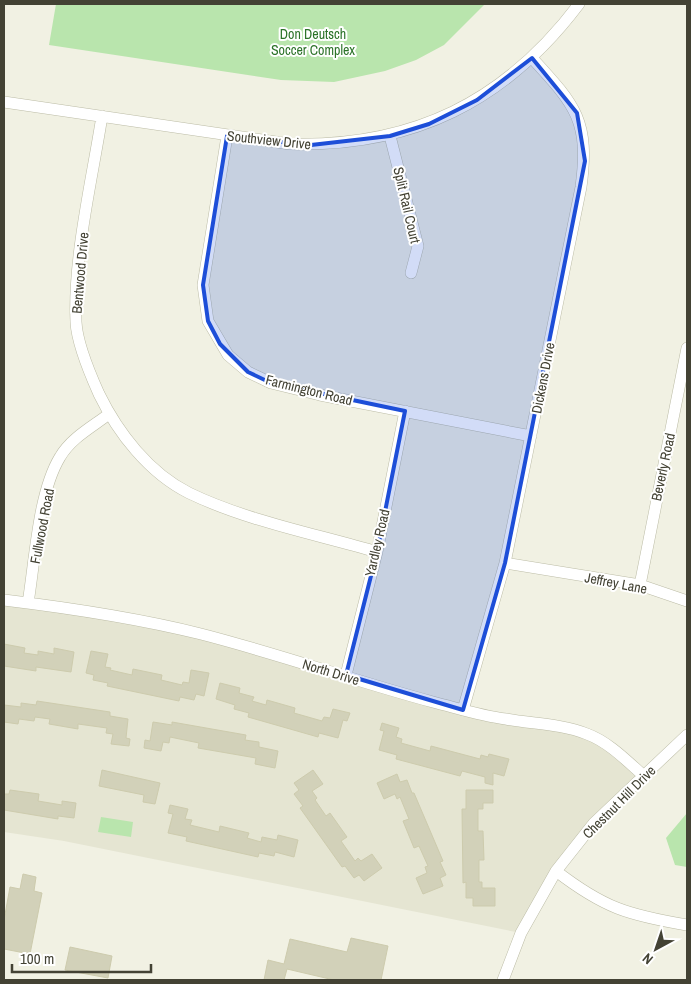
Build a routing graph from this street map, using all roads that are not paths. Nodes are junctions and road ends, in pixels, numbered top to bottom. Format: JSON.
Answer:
{"nodes":[{"id":1,"x":579,"y":4,"type":"edge"},
{"id":2,"x":532,"y":58,"type":"junction"},
{"id":3,"x":4,"y":102,"type":"edge"},
{"id":4,"x":102,"y":116,"type":"junction"},
{"id":5,"x":227,"y":136,"type":"junction"},
{"id":6,"x":390,"y":136,"type":"junction"},
{"id":7,"x":411,"y":273,"type":"dead end"},
{"id":8,"x":687,"y":348,"type":"edge"},
{"id":9,"x":405,"y":411,"type":"junction"},
{"id":10,"x":109,"y":414,"type":"junction"},
{"id":11,"x":531,"y":436,"type":"junction"},
{"id":12,"x":377,"y":552,"type":"junction"},
{"id":13,"x":505,"y":563,"type":"junction"},
{"id":14,"x":640,"y":585,"type":"junction"},
{"id":15,"x":4,"y":600,"type":"edge"},
{"id":16,"x":687,"y":601,"type":"edge"},
{"id":17,"x":28,"y":603,"type":"junction"},
{"id":18,"x":346,"y":675,"type":"junction"},
{"id":19,"x":463,"y":710,"type":"junction"},
{"id":20,"x":687,"y":735,"type":"edge"},
{"id":21,"x":645,"y":777,"type":"junction"},
{"id":22,"x":556,"y":871,"type":"junction"},
{"id":23,"x":687,"y":925,"type":"edge"},
{"id":24,"x":503,"y":980,"type":"edge"}],
"edges":[{"from":1,"to":2,"type":"street","name":"Southview Drive"},
{"from":2,"to":6,"type":"street","name":"Southview Drive"},
{"from":2,"to":11,"type":"street","name":"Dickens Drive"},
{"from":3,"to":4,"type":"street","name":"Southview Drive"},
{"from":4,"to":5,"type":"street","name":"Southview Drive"},
{"from":4,"to":10,"type":"street","name":"Bentwood Drive"},
{"from":5,"to":6,"type":"street","name":"Southview Drive"},
{"from":5,"to":9,"type":"street","name":"Farmington Road"},
{"from":6,"to":7,"type":"street","name":"Split Rail Court"},
{"from":8,"to":14,"type":"street","name":"Beverly Road"},
{"from":9,"to":11,"type":"street","name":"Farmington Road"},
{"from":9,"to":12,"type":"street","name":"Yardley Road"},
{"from":10,"to":12,"type":"street","name":"Bentwood Drive"},
{"from":10,"to":17,"type":"street","name":"Fullwood Road"},
{"from":11,"to":13,"type":"street","name":"Dickens Drive"},
{"from":12,"to":18,"type":"street","name":"Yardley Road"},
{"from":13,"to":14,"type":"street","name":"Jeffrey Lane"},
{"from":13,"to":19,"type":"street","name":"Dickens Drive"},
{"from":14,"to":16,"type":"street","name":"Jeffrey Lane"},
{"from":15,"to":17,"type":"street","name":"North Drive"},
{"from":17,"to":18,"type":"street","name":"North Drive"},
{"from":18,"to":19,"type":"street","name":"North Drive"},
{"from":19,"to":21,"type":"street","name":"North Drive"},
{"from":20,"to":21,"type":"street","name":"Chestnut Hill Drive"},
{"from":21,"to":22,"type":"street","name":"Chestnut Hill Drive"},
{"from":22,"to":23,"type":"street"},
{"from":22,"to":24,"type":"street","name":"Chestnut Hill Drive"}]}
